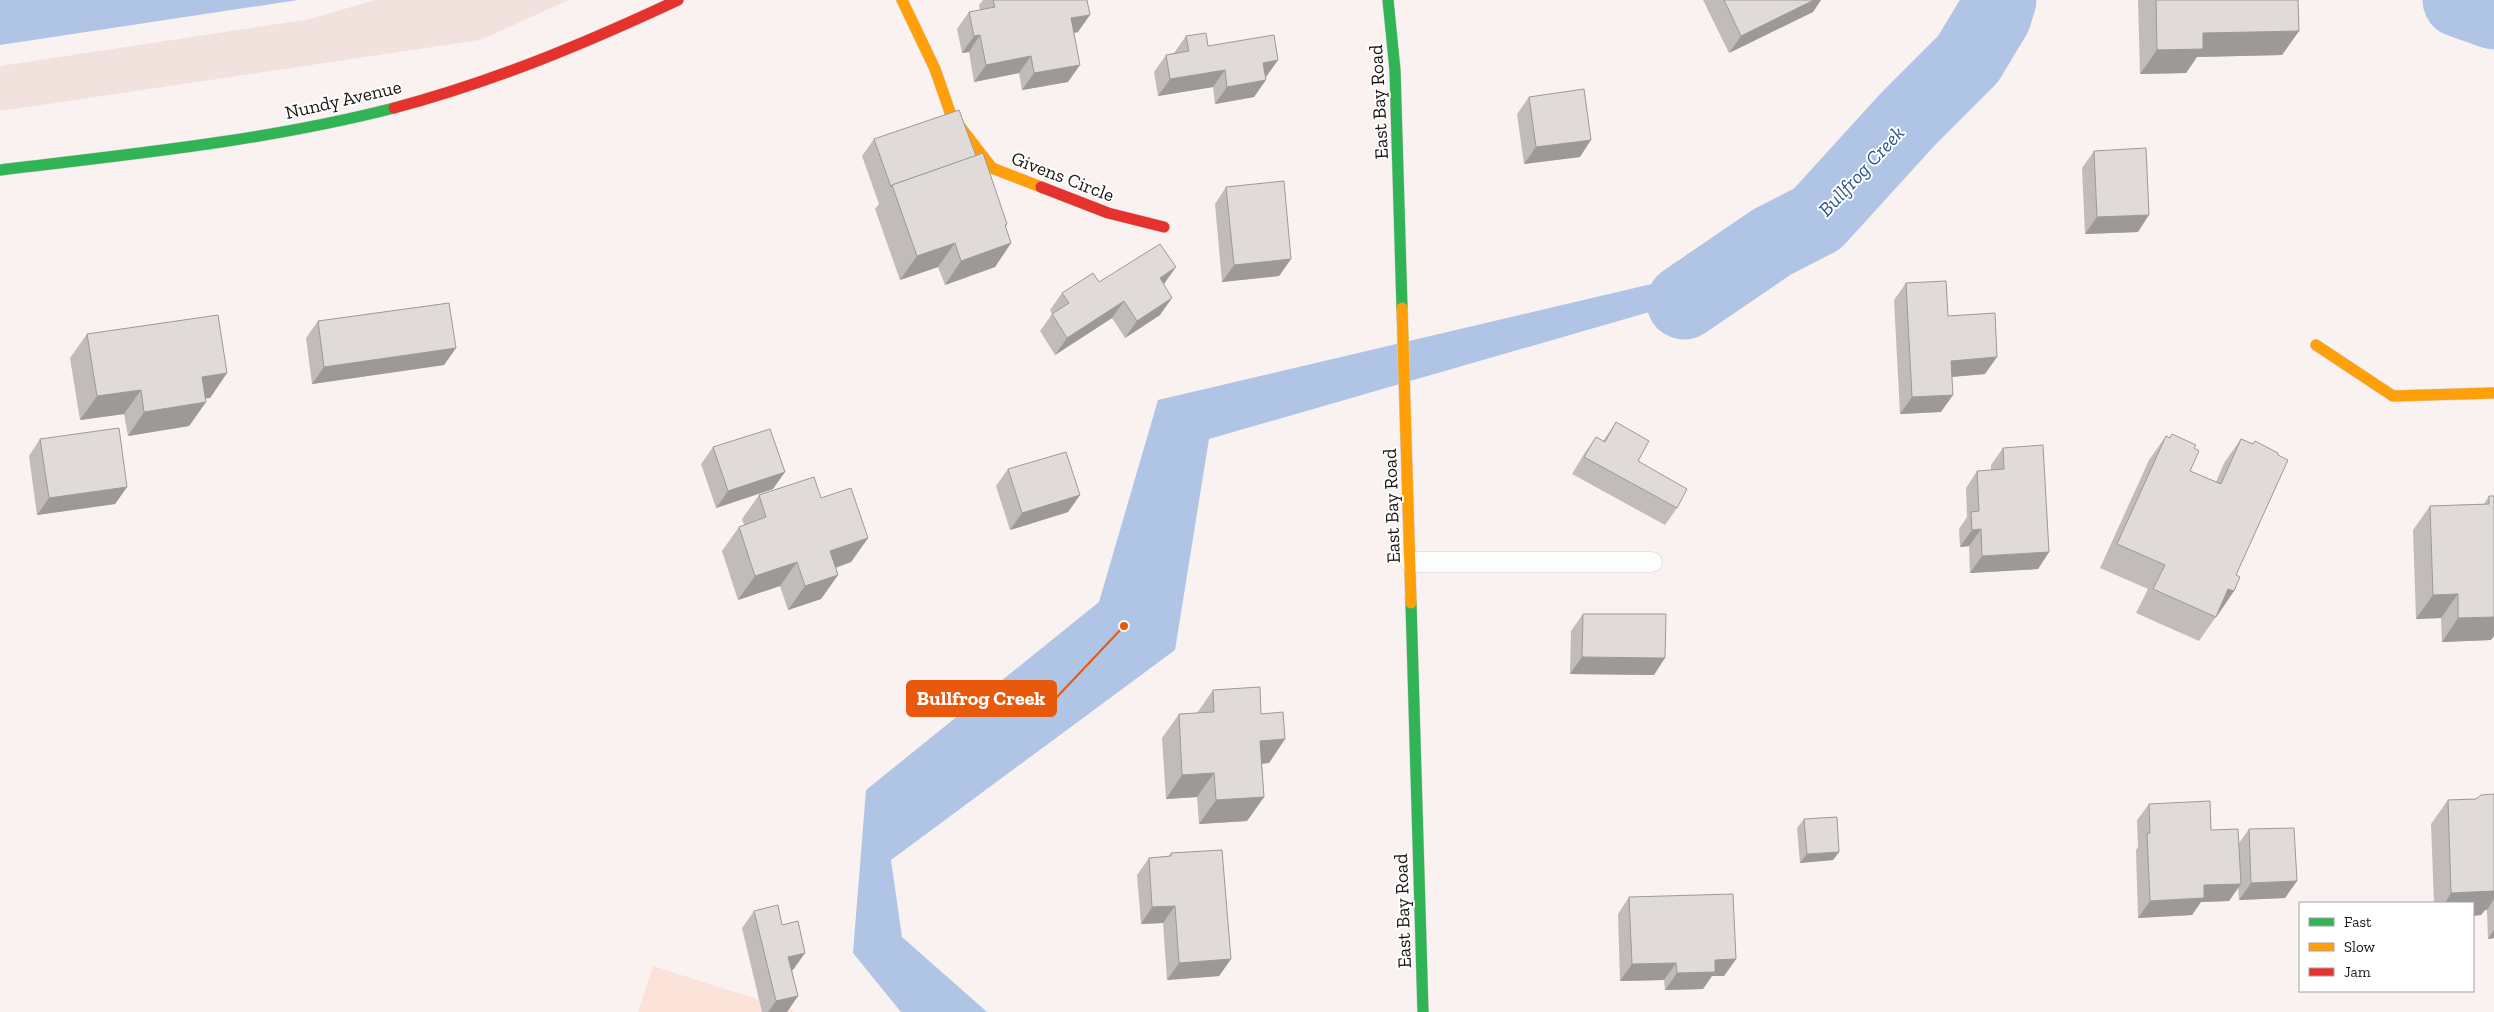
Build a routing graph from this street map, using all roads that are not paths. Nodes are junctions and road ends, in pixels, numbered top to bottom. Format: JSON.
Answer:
{"nodes":[{"id":1,"x":678,"y":0,"type":"edge"},
{"id":2,"x":902,"y":0,"type":"edge"},
{"id":3,"x":1388,"y":0,"type":"edge"},
{"id":4,"x":0,"y":170,"type":"edge"},
{"id":5,"x":1164,"y":227,"type":"dead end"},
{"id":6,"x":2316,"y":345,"type":"dead end"},
{"id":7,"x":2494,"y":393,"type":"edge"},
{"id":8,"x":1410,"y":562,"type":"junction"},
{"id":9,"x":1652,"y":562,"type":"dead end"},
{"id":10,"x":1423,"y":1012,"type":"edge"}],
"edges":[{"from":1,"to":4,"type":"street","name":"Nundy Avenue"},
{"from":2,"to":5,"type":"street","name":"Givens Circle"},
{"from":3,"to":8,"type":"street","name":"East Bay Road"},
{"from":6,"to":7,"type":"street"},
{"from":8,"to":9,"type":"lane"},
{"from":8,"to":10,"type":"street","name":"East Bay Road"}]}
